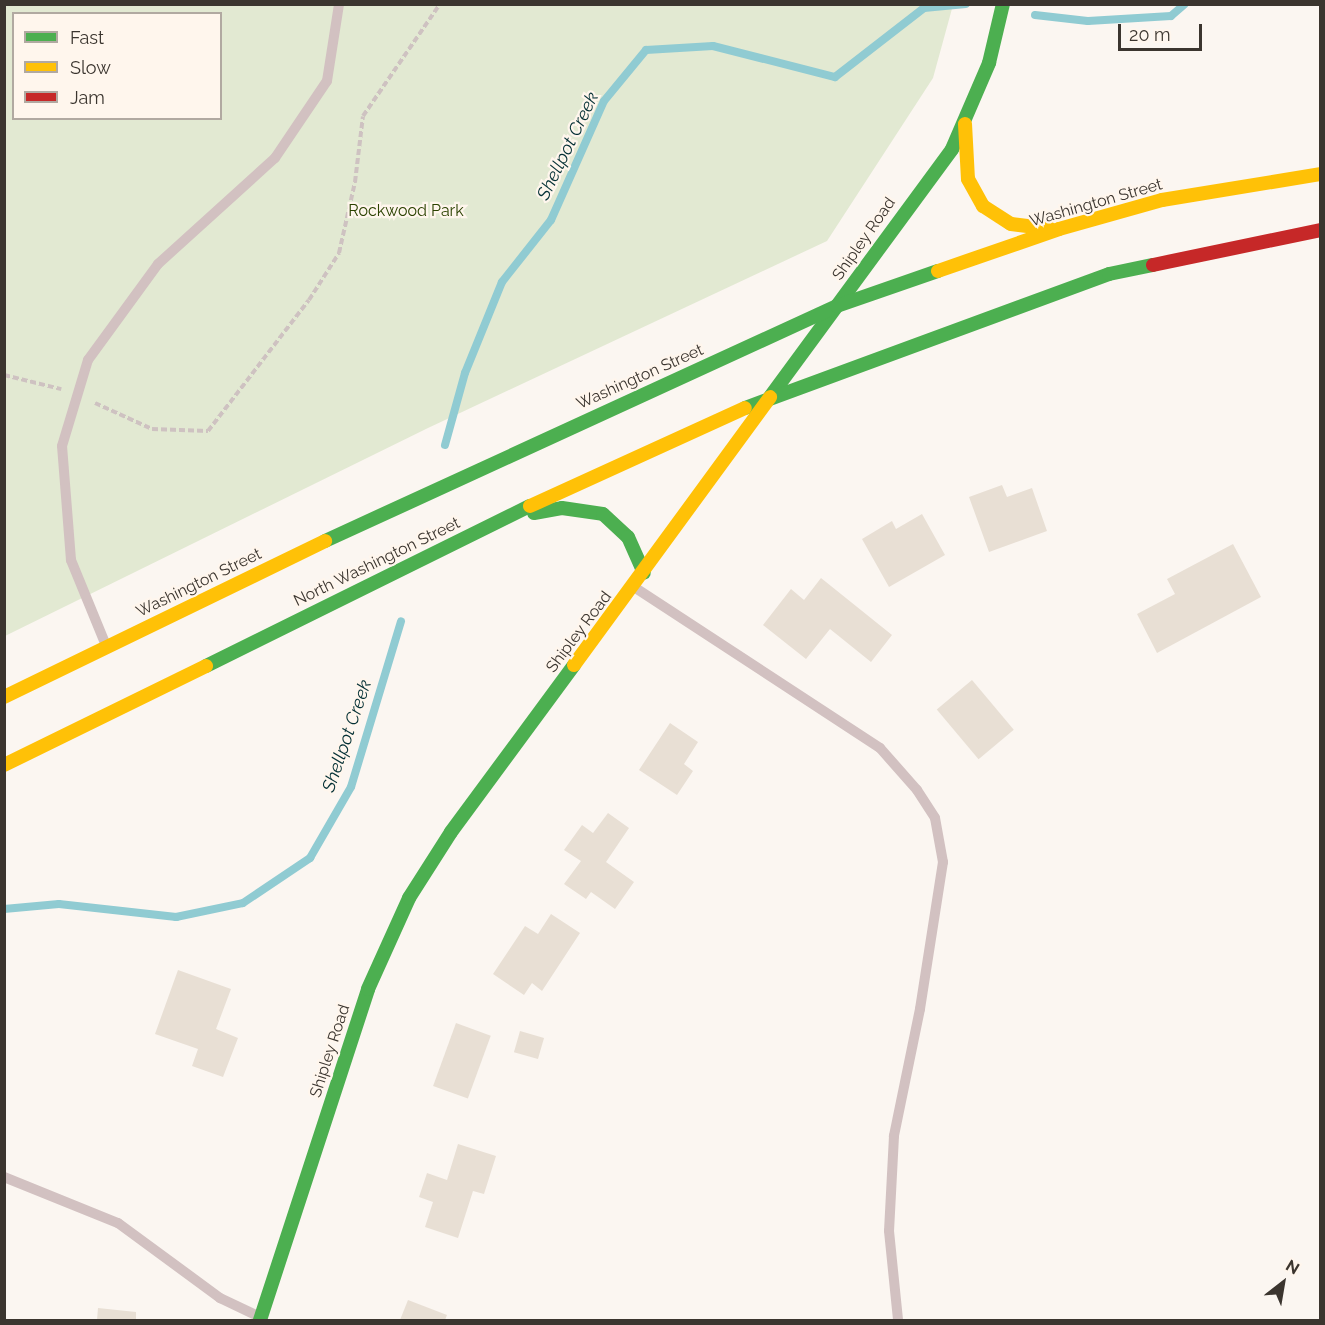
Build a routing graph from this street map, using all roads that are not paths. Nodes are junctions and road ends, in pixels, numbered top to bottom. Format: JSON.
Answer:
{"nodes":[{"id":1,"x":339,"y":4,"type":"edge"},
{"id":2,"x":1003,"y":4,"type":"edge"},
{"id":3,"x":965,"y":124,"type":"junction"},
{"id":4,"x":1320,"y":174,"type":"edge"},
{"id":5,"x":1059,"y":229,"type":"junction"},
{"id":6,"x":1320,"y":230,"type":"edge"},
{"id":7,"x":837,"y":306,"type":"junction"},
{"id":8,"x":769,"y":397,"type":"junction"},
{"id":9,"x":490,"y":526,"type":"junction"},
{"id":10,"x":644,"y":573,"type":"junction"},
{"id":11,"x":633,"y":586,"type":"junction"},
{"id":12,"x":106,"y":646,"type":"junction"},
{"id":13,"x":4,"y":697,"type":"edge"},
{"id":14,"x":4,"y":765,"type":"edge"},
{"id":15,"x":4,"y":1177,"type":"edge"},
{"id":16,"x":260,"y":1319,"type":"edge"},
{"id":17,"x":898,"y":1320,"type":"edge"}],
"edges":[{"from":1,"to":12,"type":"lane"},
{"from":2,"to":3,"type":"main road","name":"Shipley Road"},
{"from":3,"to":5,"type":"main road"},
{"from":3,"to":7,"type":"main road","name":"Shipley Road"},
{"from":4,"to":5,"type":"main road","name":"Washington Street"},
{"from":5,"to":7,"type":"main road","name":"Washington Street"},
{"from":6,"to":8,"type":"main road"},
{"from":7,"to":8,"type":"main road","name":"Shipley Road"},
{"from":7,"to":12,"type":"main road","name":"Washington Street"},
{"from":8,"to":9,"type":"main road","name":"North Washington Street"},
{"from":8,"to":10,"type":"main road","name":"Shipley Road"},
{"from":9,"to":10,"type":"main road"},
{"from":9,"to":14,"type":"main road","name":"North Washington Street"},
{"from":10,"to":11,"type":"main road","name":"Shipley Road"},
{"from":11,"to":16,"type":"main road","name":"Shipley Road"},
{"from":11,"to":17,"type":"lane"},
{"from":12,"to":13,"type":"main road","name":"Washington Street"},
{"from":15,"to":16,"type":"lane"}]}
